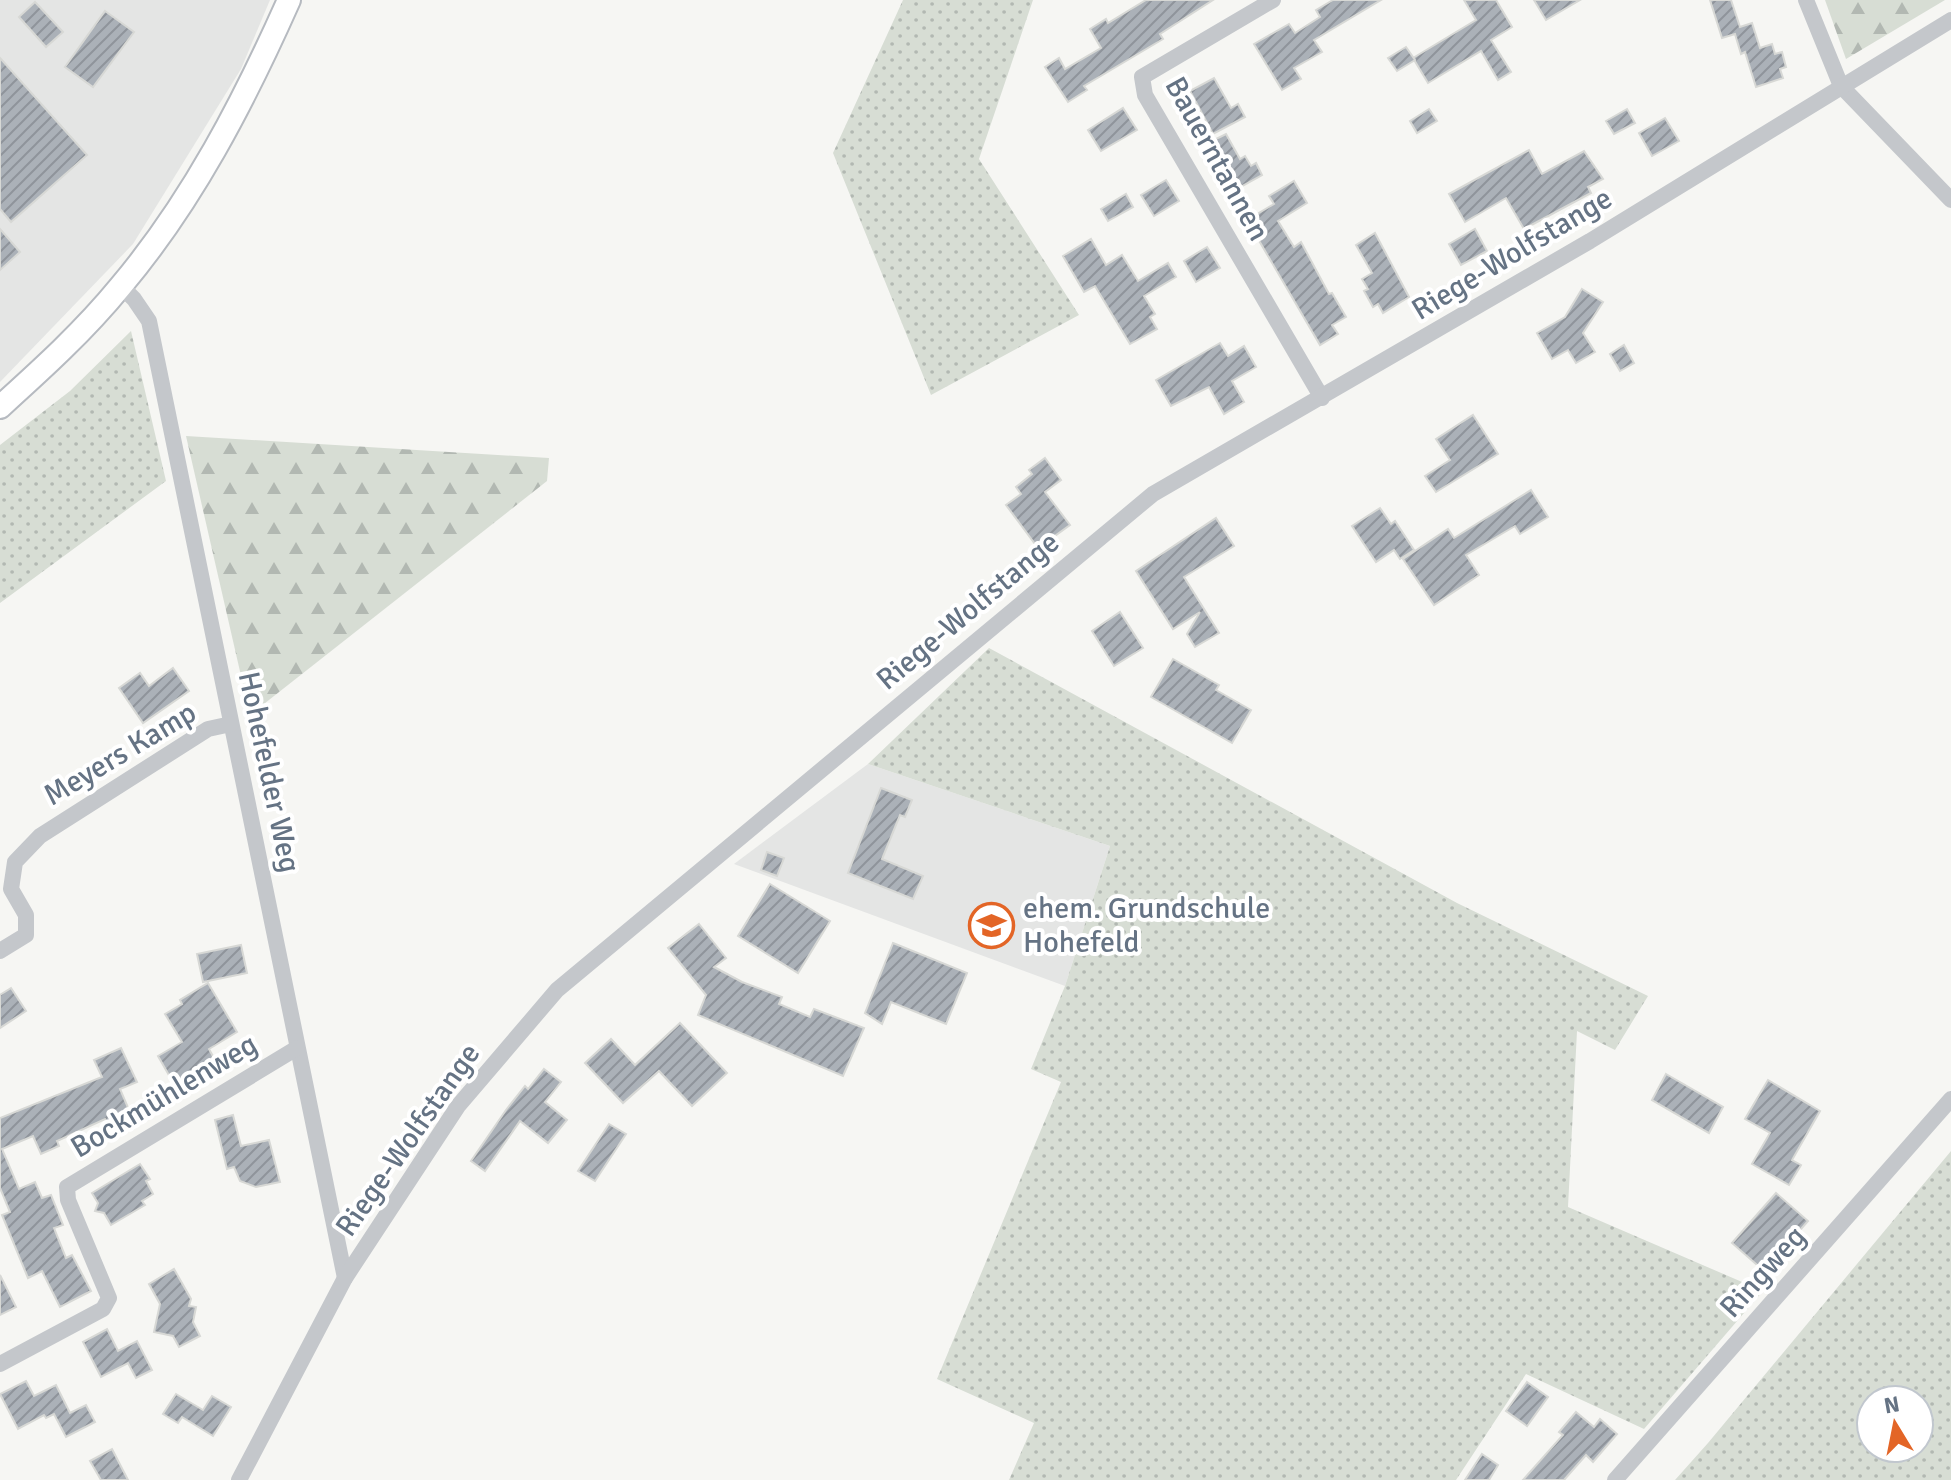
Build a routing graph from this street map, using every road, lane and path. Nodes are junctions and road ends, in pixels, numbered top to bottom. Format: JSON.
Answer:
{"nodes":[{"id":1,"x":289,"y":0,"type":"edge"},
{"id":2,"x":1273,"y":0,"type":"edge"},
{"id":3,"x":1806,"y":0,"type":"edge"},
{"id":4,"x":1951,"y":20,"type":"edge"},
{"id":5,"x":1841,"y":86,"type":"junction"},
{"id":6,"x":1951,"y":200,"type":"edge"},
{"id":7,"x":121,"y":286,"type":"junction"},
{"id":8,"x":1322,"y":398,"type":"junction"},
{"id":9,"x":0,"y":407,"type":"edge"},
{"id":10,"x":231,"y":724,"type":"junction"},
{"id":11,"x":0,"y":951,"type":"edge"},
{"id":12,"x":297,"y":1048,"type":"junction"},
{"id":13,"x":1951,"y":1099,"type":"edge"},
{"id":14,"x":345,"y":1278,"type":"junction"},
{"id":15,"x":0,"y":1364,"type":"edge"},
{"id":16,"x":239,"y":1480,"type":"edge"},
{"id":17,"x":1615,"y":1480,"type":"edge"}],
"edges":[{"from":1,"to":7,"type":"main road"},
{"from":2,"to":8,"type":"street","name":"Bauerntannen"},
{"from":3,"to":5,"type":"street"},
{"from":4,"to":5,"type":"street","name":"Riege-Wolfstange"},
{"from":5,"to":6,"type":"street"},
{"from":5,"to":8,"type":"street","name":"Riege-Wolfstange"},
{"from":7,"to":9,"type":"main road"},
{"from":7,"to":10,"type":"street","name":"Hohefelder Weg"},
{"from":8,"to":14,"type":"street","name":"Riege-Wolfstange"},
{"from":10,"to":11,"type":"street","name":"Meyers Kamp"},
{"from":10,"to":12,"type":"street","name":"Hohefelder Weg"},
{"from":12,"to":14,"type":"street","name":"Hohefelder Weg"},
{"from":12,"to":15,"type":"street","name":"Bockmühlenweg"},
{"from":13,"to":17,"type":"street","name":"Ringweg"},
{"from":14,"to":16,"type":"street","name":"Riege-Wolfstange"}]}
